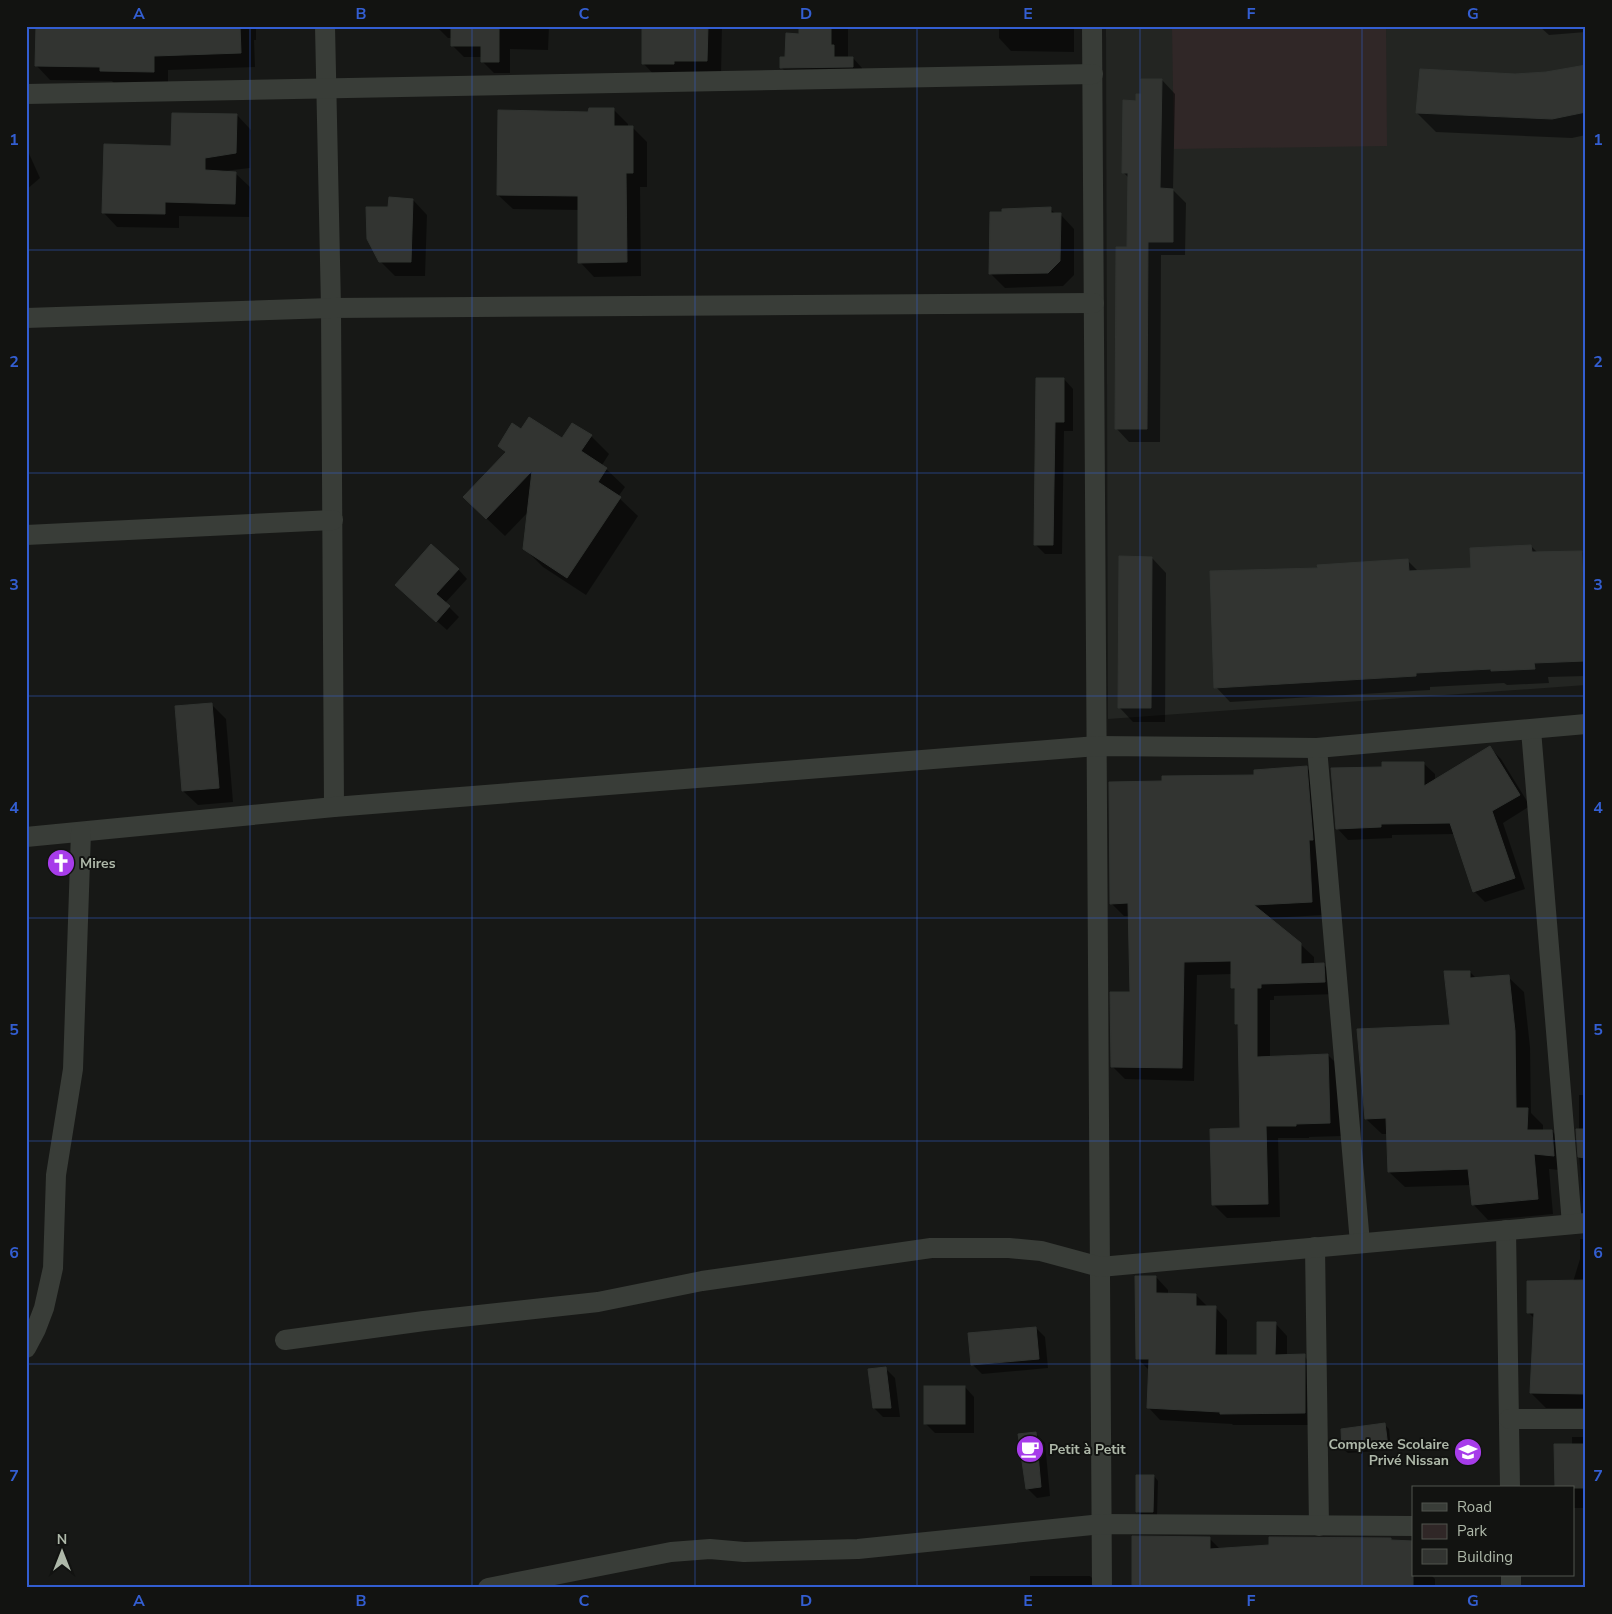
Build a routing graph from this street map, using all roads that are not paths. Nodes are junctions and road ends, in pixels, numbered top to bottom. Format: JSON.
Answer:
{"nodes":[{"id":1,"x":325,"y":26,"type":"edge"},
{"id":2,"x":1092,"y":26,"type":"edge"},
{"id":3,"x":1093,"y":74,"type":"junction"},
{"id":4,"x":326,"y":88,"type":"junction"},
{"id":5,"x":26,"y":94,"type":"edge"},
{"id":6,"x":1094,"y":303,"type":"junction"},
{"id":7,"x":332,"y":308,"type":"junction"},
{"id":8,"x":26,"y":318,"type":"edge"},
{"id":9,"x":333,"y":520,"type":"junction"},
{"id":10,"x":26,"y":535,"type":"edge"},
{"id":11,"x":1586,"y":724,"type":"edge"},
{"id":12,"x":1531,"y":730,"type":"junction"},
{"id":13,"x":1097,"y":746,"type":"junction"},
{"id":14,"x":1317,"y":748,"type":"junction"},
{"id":15,"x":334,"y":807,"type":"junction"},
{"id":16,"x":81,"y":832,"type":"junction"},
{"id":17,"x":26,"y":837,"type":"edge"},
{"id":18,"x":1579,"y":1224,"type":"edge"},
{"id":19,"x":1506,"y":1230,"type":"junction"},
{"id":20,"x":1360,"y":1243,"type":"junction"},
{"id":21,"x":1315,"y":1247,"type":"junction"},
{"id":22,"x":1100,"y":1267,"type":"junction"},
{"id":23,"x":285,"y":1340,"type":"dead end"},
{"id":24,"x":26,"y":1348,"type":"edge"},
{"id":25,"x":1509,"y":1419,"type":"junction"},
{"id":26,"x":1586,"y":1419,"type":"edge"},
{"id":27,"x":1510,"y":1486,"type":"edge"},
{"id":28,"x":1102,"y":1524,"type":"junction"},
{"id":29,"x":1319,"y":1526,"type":"junction"},
{"id":30,"x":1412,"y":1526,"type":"edge"},
{"id":31,"x":488,"y":1588,"type":"edge"},
{"id":32,"x":1102,"y":1588,"type":"edge"}],
"edges":[{"from":1,"to":4,"type":"street"},
{"from":2,"to":3,"type":"street"},
{"from":3,"to":4,"type":"street"},
{"from":3,"to":6,"type":"street"},
{"from":4,"to":5,"type":"street"},
{"from":4,"to":7,"type":"street"},
{"from":6,"to":7,"type":"street"},
{"from":6,"to":13,"type":"street"},
{"from":7,"to":8,"type":"street"},
{"from":7,"to":9,"type":"street"},
{"from":9,"to":10,"type":"street"},
{"from":9,"to":15,"type":"street"},
{"from":11,"to":12,"type":"street"},
{"from":12,"to":14,"type":"street"},
{"from":12,"to":18,"type":"street"},
{"from":13,"to":14,"type":"street"},
{"from":13,"to":15,"type":"street"},
{"from":13,"to":22,"type":"street"},
{"from":14,"to":20,"type":"street"},
{"from":15,"to":16,"type":"street"},
{"from":16,"to":17,"type":"street"},
{"from":16,"to":24,"type":"street"},
{"from":18,"to":19,"type":"street"},
{"from":19,"to":20,"type":"street"},
{"from":19,"to":25,"type":"street"},
{"from":20,"to":21,"type":"street"},
{"from":21,"to":22,"type":"street"},
{"from":21,"to":29,"type":"street"},
{"from":22,"to":23,"type":"street"},
{"from":22,"to":28,"type":"street"},
{"from":25,"to":26,"type":"street"},
{"from":25,"to":27,"type":"street"},
{"from":28,"to":29,"type":"street"},
{"from":28,"to":31,"type":"street"},
{"from":28,"to":32,"type":"street"},
{"from":29,"to":30,"type":"street"}]}
